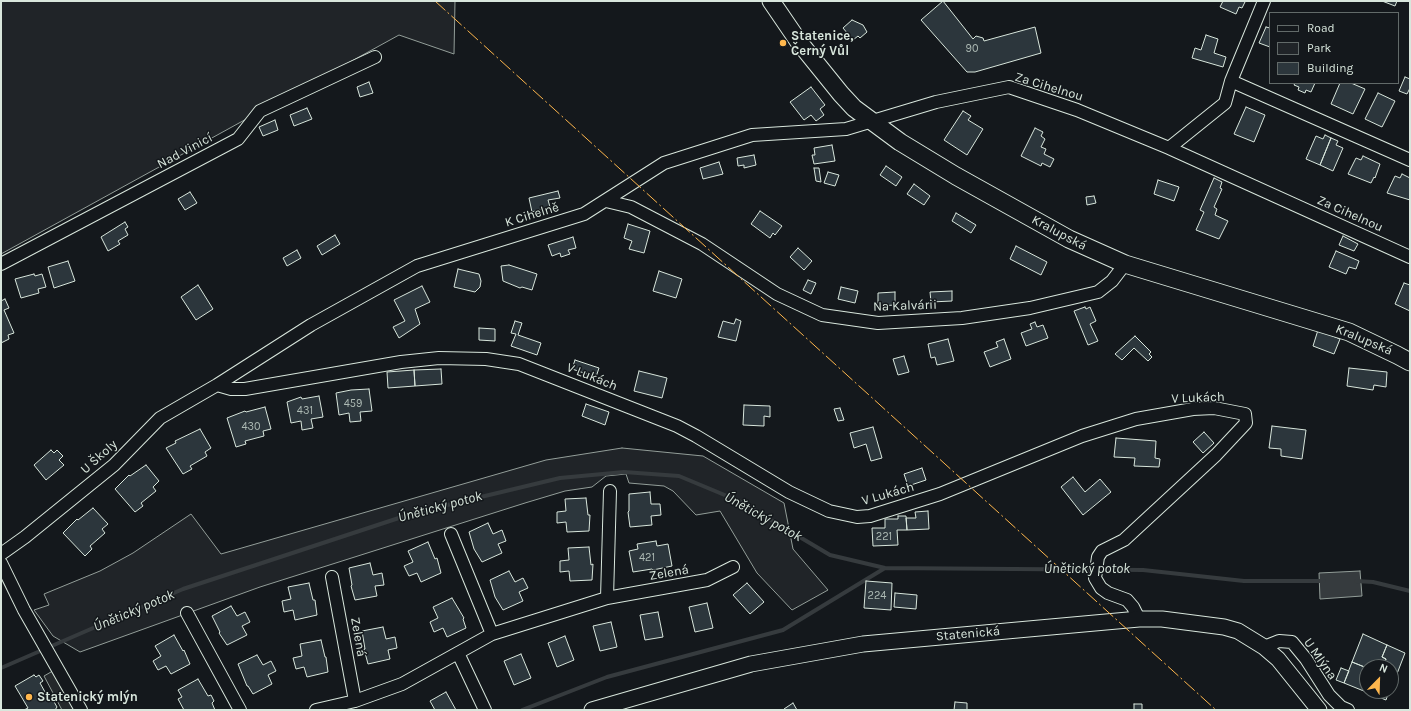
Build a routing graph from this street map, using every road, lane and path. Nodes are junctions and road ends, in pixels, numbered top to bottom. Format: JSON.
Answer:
{"nodes":[{"id":1,"x":772,"y":1,"type":"edge"},
{"id":2,"x":1264,"y":1,"type":"edge"},
{"id":3,"x":375,"y":56,"type":"dead end"},
{"id":4,"x":1231,"y":81,"type":"junction"},
{"id":5,"x":870,"y":122,"type":"junction"},
{"id":6,"x":1169,"y":148,"type":"junction"},
{"id":7,"x":1410,"y":160,"type":"edge"},
{"id":8,"x":606,"y":201,"type":"junction"},
{"id":9,"x":1410,"y":257,"type":"edge"},
{"id":10,"x":1,"y":264,"type":"edge"},
{"id":11,"x":1125,"y":264,"type":"junction"},
{"id":12,"x":1410,"y":362,"type":"edge"},
{"id":13,"x":217,"y":385,"type":"junction"},
{"id":14,"x":610,"y":491,"type":"dead end"},
{"id":15,"x":451,"y":534,"type":"dead end"},
{"id":16,"x":1,"y":554,"type":"edge"},
{"id":17,"x":1,"y":563,"type":"edge"},
{"id":18,"x":733,"y":567,"type":"dead end"},
{"id":19,"x":332,"y":577,"type":"dead end"},
{"id":20,"x":607,"y":598,"type":"junction"},
{"id":21,"x":187,"y":613,"type":"dead end"},
{"id":22,"x":1139,"y":619,"type":"junction"},
{"id":23,"x":492,"y":634,"type":"junction"},
{"id":24,"x":1264,"y":647,"type":"junction"},
{"id":25,"x":458,"y":654,"type":"junction"},
{"id":26,"x":355,"y":701,"type":"junction"},
{"id":27,"x":81,"y":710,"type":"edge"},
{"id":28,"x":240,"y":710,"type":"edge"},
{"id":29,"x":316,"y":710,"type":"edge"},
{"id":30,"x":485,"y":710,"type":"edge"},
{"id":31,"x":592,"y":710,"type":"edge"},
{"id":32,"x":1319,"y":710,"type":"edge"},
{"id":33,"x":1348,"y":710,"type":"edge"}],
"edges":[{"from":1,"to":5,"type":"main road","name":"Kralupská"},
{"from":2,"to":4,"type":"street"},
{"from":3,"to":10,"type":"street","name":"Nad Vinicí"},
{"from":4,"to":6,"type":"street"},
{"from":4,"to":7,"type":"street"},
{"from":5,"to":6,"type":"street","name":"Za Cihelnou"},
{"from":5,"to":8,"type":"street","name":"K Cihelně"},
{"from":5,"to":11,"type":"main road","name":"Kralupská"},
{"from":6,"to":9,"type":"street","name":"Za Cihelnou"},
{"from":8,"to":11,"type":"street","name":"Na Kalvárii"},
{"from":8,"to":13,"type":"street","name":"K Cihelně"},
{"from":11,"to":12,"type":"main road","name":"Kralupská"},
{"from":13,"to":16,"type":"street","name":"U Školy"},
{"from":13,"to":22,"type":"street","name":"V Lukách"},
{"from":14,"to":20,"type":"street"},
{"from":15,"to":23,"type":"street"},
{"from":17,"to":27,"type":"street"},
{"from":18,"to":20,"type":"street","name":"Zelená"},
{"from":19,"to":26,"type":"street","name":"Zelená"},
{"from":20,"to":23,"type":"street","name":"Zelená"},
{"from":21,"to":28,"type":"street"},
{"from":22,"to":24,"type":"street","name":"Statenická"},
{"from":22,"to":31,"type":"street","name":"Statenická"},
{"from":23,"to":25,"type":"street","name":"Zelená"},
{"from":24,"to":32,"type":"street","name":"Statenická"},
{"from":24,"to":33,"type":"street","name":"U Mlýna"},
{"from":25,"to":26,"type":"street","name":"Zelená"},
{"from":25,"to":30,"type":"street"},
{"from":26,"to":29,"type":"street","name":"Zelená"}]}
